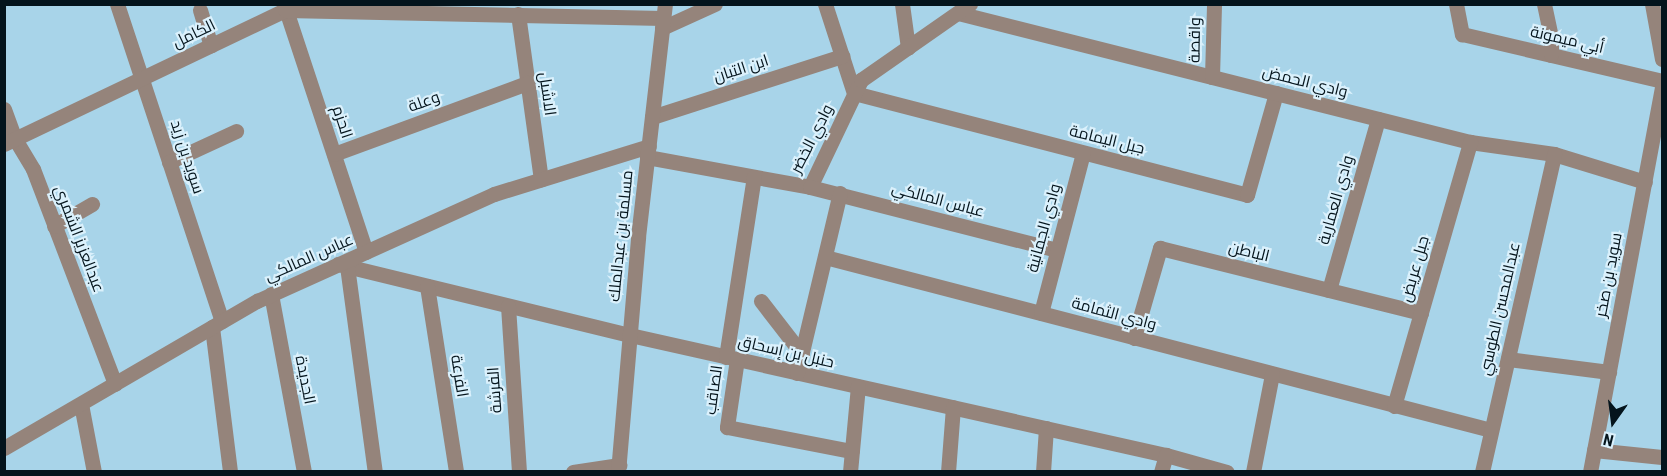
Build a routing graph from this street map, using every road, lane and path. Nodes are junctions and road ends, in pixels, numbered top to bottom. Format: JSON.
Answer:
{"nodes":[{"id":1,"x":117,"y":4,"type":"edge"},
{"id":2,"x":716,"y":4,"type":"edge"},
{"id":3,"x":825,"y":4,"type":"edge"},
{"id":4,"x":902,"y":4,"type":"edge"},
{"id":5,"x":1214,"y":4,"type":"edge"},
{"id":6,"x":1456,"y":4,"type":"edge"},
{"id":7,"x":1545,"y":4,"type":"edge"},
{"id":8,"x":1655,"y":6,"type":"edge"},
{"id":9,"x":285,"y":7,"type":"edge"},
{"id":10,"x":380,"y":7,"type":"edge"},
{"id":11,"x":466,"y":9,"type":"edge"},
{"id":12,"x":964,"y":9,"type":"edge"},
{"id":13,"x":200,"y":10,"type":"dead end"},
{"id":14,"x":559,"y":10,"type":"edge"},
{"id":15,"x":518,"y":14,"type":"junction"},
{"id":16,"x":663,"y":17,"type":"edge"},
{"id":17,"x":211,"y":45,"type":"junction"},
{"id":18,"x":908,"y":48,"type":"junction"},
{"id":19,"x":1551,"y":55,"type":"junction"},
{"id":20,"x":842,"y":56,"type":"junction"},
{"id":21,"x":1662,"y":59,"type":"edge"},
{"id":22,"x":1212,"y":77,"type":"junction"},
{"id":23,"x":142,"y":79,"type":"junction"},
{"id":24,"x":527,"y":83,"type":"junction"},
{"id":25,"x":1662,"y":83,"type":"edge"},
{"id":26,"x":854,"y":93,"type":"junction"},
{"id":27,"x":1276,"y":93,"type":"junction"},
{"id":28,"x":4,"y":109,"type":"edge"},
{"id":29,"x":652,"y":117,"type":"junction"},
{"id":30,"x":1377,"y":119,"type":"junction"},
{"id":31,"x":236,"y":131,"type":"dead end"},
{"id":32,"x":10,"y":141,"type":"edge"},
{"id":33,"x":1470,"y":142,"type":"junction"},
{"id":34,"x":648,"y":152,"type":"junction"},
{"id":35,"x":1083,"y":153,"type":"junction"},
{"id":36,"x":334,"y":154,"type":"junction"},
{"id":37,"x":1554,"y":154,"type":"junction"},
{"id":38,"x":169,"y":162,"type":"junction"},
{"id":39,"x":754,"y":177,"type":"junction"},
{"id":40,"x":541,"y":179,"type":"junction"},
{"id":41,"x":1645,"y":182,"type":"junction"},
{"id":42,"x":810,"y":187,"type":"junction"},
{"id":43,"x":840,"y":193,"type":"junction"},
{"id":44,"x":92,"y":204,"type":"dead end"},
{"id":45,"x":54,"y":226,"type":"junction"},
{"id":46,"x":1057,"y":250,"type":"junction"},
{"id":47,"x":366,"y":252,"type":"junction"},
{"id":48,"x":825,"y":257,"type":"junction"},
{"id":49,"x":342,"y":265,"type":"junction"},
{"id":50,"x":427,"y":286,"type":"junction"},
{"id":51,"x":1329,"y":290,"type":"junction"},
{"id":52,"x":271,"y":294,"type":"junction"},
{"id":53,"x":761,"y":300,"type":"dead end"},
{"id":54,"x":508,"y":306,"type":"junction"},
{"id":55,"x":1421,"y":313,"type":"junction"},
{"id":56,"x":1041,"y":314,"type":"junction"},
{"id":57,"x":217,"y":324,"type":"junction"},
{"id":58,"x":630,"y":335,"type":"junction"},
{"id":59,"x":1134,"y":338,"type":"junction"},
{"id":60,"x":802,"y":354,"type":"junction"},
{"id":61,"x":732,"y":358,"type":"junction"},
{"id":62,"x":1508,"y":358,"type":"junction"},
{"id":63,"x":797,"y":372,"type":"junction"},
{"id":64,"x":1609,"y":372,"type":"junction"},
{"id":65,"x":1272,"y":374,"type":"junction"},
{"id":66,"x":115,"y":384,"type":"junction"},
{"id":67,"x":858,"y":386,"type":"junction"},
{"id":68,"x":81,"y":404,"type":"junction"},
{"id":69,"x":1394,"y":406,"type":"junction"},
{"id":70,"x":953,"y":407,"type":"junction"},
{"id":71,"x":1046,"y":428,"type":"junction"},
{"id":72,"x":1491,"y":430,"type":"junction"},
{"id":73,"x":4,"y":448,"type":"edge"},
{"id":74,"x":1594,"y":450,"type":"junction"},
{"id":75,"x":852,"y":451,"type":"junction"},
{"id":76,"x":1166,"y":455,"type":"junction"},
{"id":77,"x":1662,"y":457,"type":"edge"},
{"id":78,"x":619,"y":468,"type":"edge"},
{"id":79,"x":94,"y":471,"type":"edge"},
{"id":80,"x":230,"y":471,"type":"edge"},
{"id":81,"x":304,"y":471,"type":"edge"},
{"id":82,"x":375,"y":471,"type":"edge"},
{"id":83,"x":456,"y":471,"type":"edge"},
{"id":84,"x":519,"y":471,"type":"edge"},
{"id":85,"x":573,"y":471,"type":"edge"},
{"id":86,"x":850,"y":471,"type":"edge"},
{"id":87,"x":948,"y":471,"type":"edge"},
{"id":88,"x":1043,"y":471,"type":"edge"},
{"id":89,"x":1161,"y":471,"type":"edge"},
{"id":90,"x":1227,"y":471,"type":"edge"},
{"id":91,"x":1253,"y":471,"type":"edge"},
{"id":92,"x":1482,"y":471,"type":"edge"},
{"id":93,"x":1590,"y":471,"type":"edge"}],
"edges":[{"from":1,"to":23,"type":"street","name":"سويد بن زيد"},
{"from":2,"to":16,"type":"street","name":"الكامل"},
{"from":3,"to":20,"type":"street"},
{"from":4,"to":18,"type":"street"},
{"from":5,"to":22,"type":"street","name":"واقصة"},
{"from":6,"to":19,"type":"street","name":"أبي ميمونة"},
{"from":7,"to":19,"type":"street"},
{"from":8,"to":21,"type":"street"},
{"from":9,"to":10,"type":"street","name":"الكامل"},
{"from":9,"to":17,"type":"street","name":"الكامل"},
{"from":9,"to":36,"type":"street","name":"الحزم"},
{"from":10,"to":11,"type":"street","name":"الكامل"},
{"from":11,"to":15,"type":"street","name":"الكامل"},
{"from":12,"to":18,"type":"street","name":"وادي الخضر"},
{"from":12,"to":22,"type":"street","name":"وادي الحمض"},
{"from":13,"to":17,"type":"street"},
{"from":14,"to":15,"type":"street","name":"الكامل"},
{"from":14,"to":16,"type":"street","name":"الكامل"},
{"from":15,"to":24,"type":"street","name":"الاشبل"},
{"from":16,"to":29,"type":"street","name":"مسلمة بن عبدالملك"},
{"from":17,"to":23,"type":"street","name":"الكامل"},
{"from":18,"to":26,"type":"street","name":"وادي الخضر"},
{"from":19,"to":25,"type":"street","name":"أبي ميمونة"},
{"from":20,"to":26,"type":"street"},
{"from":20,"to":29,"type":"street","name":"ابن التبان"},
{"from":22,"to":27,"type":"street","name":"وادي الحمض"},
{"from":23,"to":32,"type":"street","name":"الكامل"},
{"from":23,"to":38,"type":"street","name":"سويد بن زيد"},
{"from":24,"to":36,"type":"street","name":"وعلة"},
{"from":24,"to":40,"type":"street","name":"الاشبل"},
{"from":25,"to":41,"type":"street","name":"سويد بن صخر"},
{"from":26,"to":35,"type":"street","name":"جبل اليمامة"},
{"from":26,"to":42,"type":"street","name":"وادي الخضر"},
{"from":27,"to":30,"type":"street","name":"وادي الحمض"},
{"from":27,"to":35,"type":"street","name":"جبل اليمامة"},
{"from":28,"to":32,"type":"street","name":"عبدالعزيز الشمري"},
{"from":29,"to":34,"type":"street","name":"مسلمة بن عبدالملك"},
{"from":30,"to":33,"type":"street","name":"وادي الحمض"},
{"from":30,"to":51,"type":"street","name":"وادي العمارية"},
{"from":31,"to":38,"type":"street"},
{"from":32,"to":45,"type":"street","name":"عبدالعزيز الشمري"},
{"from":33,"to":37,"type":"street","name":"وادي الحمض"},
{"from":33,"to":55,"type":"street","name":"جبل عريض"},
{"from":34,"to":39,"type":"street","name":"وادي الخضر"},
{"from":34,"to":40,"type":"street","name":"عباس المالكي"},
{"from":34,"to":58,"type":"street","name":"مسلمة بن عبدالملك"},
{"from":35,"to":46,"type":"street","name":"وادي الجمانية"},
{"from":36,"to":47,"type":"street","name":"الحزم"},
{"from":37,"to":41,"type":"street","name":"وادي الحمض"},
{"from":37,"to":62,"type":"street","name":"عبدالمحسن الطوسي"},
{"from":38,"to":57,"type":"street","name":"سويد بن زيد"},
{"from":39,"to":42,"type":"street","name":"وادي الخضر"},
{"from":39,"to":61,"type":"street","name":"الصاقب"},
{"from":40,"to":47,"type":"street","name":"عباس المالكي"},
{"from":41,"to":64,"type":"street","name":"سويد بن صخر"},
{"from":42,"to":43,"type":"street","name":"عباس المالكي"},
{"from":43,"to":46,"type":"street","name":"عباس المالكي"},
{"from":43,"to":48,"type":"street"},
{"from":44,"to":45,"type":"street"},
{"from":45,"to":66,"type":"street","name":"عبدالعزيز الشمري"},
{"from":46,"to":56,"type":"street","name":"وادي الجمانية"},
{"from":47,"to":49,"type":"street","name":"عباس المالكي"},
{"from":48,"to":56,"type":"street","name":"وادي الثمامة"},
{"from":48,"to":60,"type":"street"},
{"from":49,"to":50,"type":"street","name":"حنبل بن إسحاق"},
{"from":49,"to":52,"type":"street","name":"عباس المالكي"},
{"from":49,"to":82,"type":"street"},
{"from":50,"to":54,"type":"street","name":"حنبل بن إسحاق"},
{"from":50,"to":83,"type":"street","name":"الفرعة"},
{"from":51,"to":55,"type":"street","name":"الباطن"},
{"from":51,"to":59,"type":"street","name":"الباطن"},
{"from":52,"to":57,"type":"street","name":"عباس المالكي"},
{"from":52,"to":81,"type":"street","name":"الجديدة"},
{"from":53,"to":60,"type":"street"},
{"from":54,"to":58,"type":"street","name":"حنبل بن إسحاق"},
{"from":54,"to":84,"type":"street","name":"الفرشة"},
{"from":55,"to":69,"type":"street","name":"جبل عريض"},
{"from":56,"to":59,"type":"street","name":"وادي الثمامة"},
{"from":57,"to":66,"type":"street","name":"عباس المالكي"},
{"from":57,"to":80,"type":"street","name":"سويد بن زيد"},
{"from":58,"to":61,"type":"street","name":"حنبل بن إسحاق"},
{"from":58,"to":78,"type":"street","name":"مسلمة بن عبدالملك"},
{"from":59,"to":65,"type":"street","name":"وادي الثمامة"},
{"from":60,"to":63,"type":"street"},
{"from":61,"to":63,"type":"street","name":"حنبل بن إسحاق"},
{"from":61,"to":75,"type":"street","name":"الصاقب"},
{"from":62,"to":64,"type":"street"},
{"from":62,"to":72,"type":"street","name":"عبدالمحسن الطوسي"},
{"from":63,"to":67,"type":"street","name":"حنبل بن إسحاق"},
{"from":64,"to":74,"type":"street","name":"سويد بن صخر"},
{"from":65,"to":69,"type":"street","name":"وادي الثمامة"},
{"from":65,"to":91,"type":"street"},
{"from":66,"to":68,"type":"street","name":"عباس المالكي"},
{"from":67,"to":70,"type":"street","name":"حنبل بن إسحاق"},
{"from":67,"to":75,"type":"street"},
{"from":68,"to":73,"type":"street","name":"عباس المالكي"},
{"from":68,"to":79,"type":"street"},
{"from":69,"to":72,"type":"street","name":"وادي الثمامة"},
{"from":70,"to":71,"type":"street","name":"حنبل بن إسحاق"},
{"from":70,"to":87,"type":"street"},
{"from":71,"to":76,"type":"street","name":"حنبل بن إسحاق"},
{"from":71,"to":88,"type":"street"},
{"from":72,"to":92,"type":"street","name":"عبدالمحسن الطوسي"},
{"from":74,"to":77,"type":"street"},
{"from":74,"to":93,"type":"street","name":"سويد بن صخر"},
{"from":75,"to":86,"type":"street"},
{"from":76,"to":89,"type":"street"},
{"from":76,"to":90,"type":"street","name":"حنبل بن إسحاق"},
{"from":78,"to":85,"type":"street"}]}
